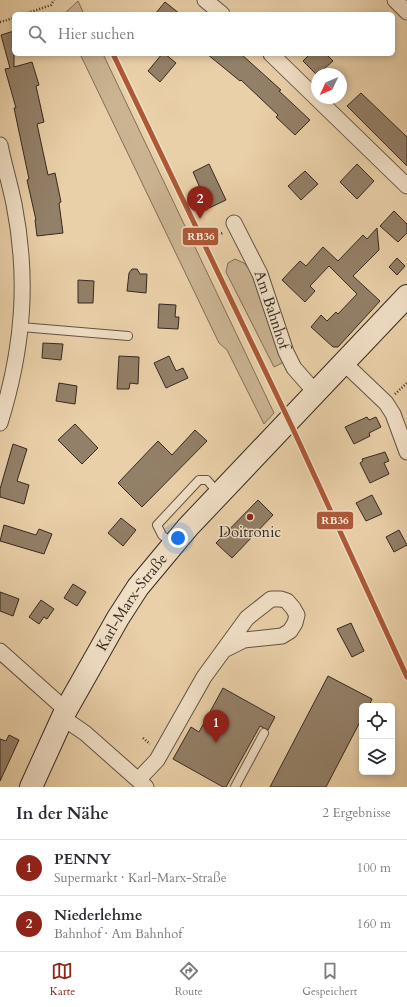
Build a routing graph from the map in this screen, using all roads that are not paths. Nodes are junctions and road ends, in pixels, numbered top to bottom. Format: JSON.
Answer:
{"nodes":[{"id":1,"x":205,"y":0,"type":"edge"},
{"id":2,"x":395,"y":0,"type":"edge"},
{"id":3,"x":220,"y":12,"type":"edge"},
{"id":4,"x":407,"y":12,"type":"edge"},
{"id":5,"x":273,"y":56,"type":"edge"},
{"id":6,"x":0,"y":145,"type":"edge"},
{"id":7,"x":2,"y":162,"type":"edge"},
{"id":8,"x":407,"y":186,"type":"edge"},
{"id":9,"x":234,"y":223,"type":"dead end"},
{"id":10,"x":407,"y":296,"type":"edge"},
{"id":11,"x":21,"y":327,"type":"junction"},
{"id":12,"x":128,"y":336,"type":"dead end"},
{"id":13,"x":344,"y":363,"type":"junction"},
{"id":14,"x":316,"y":393,"type":"junction"},
{"id":15,"x":0,"y":423,"type":"edge"},
{"id":16,"x":407,"y":452,"type":"edge"},
{"id":17,"x":224,"y":650,"type":"junction"},
{"id":18,"x":0,"y":652,"type":"edge"},
{"id":19,"x":64,"y":714,"type":"junction"},
{"id":20,"x":264,"y":733,"type":"dead end"},
{"id":21,"x":143,"y":783,"type":"edge"},
{"id":22,"x":31,"y":787,"type":"edge"},
{"id":23,"x":235,"y":787,"type":"edge"}],
"edges":[{"from":1,"to":3,"type":"street"},
{"from":2,"to":4,"type":"street"},
{"from":5,"to":8,"type":"street"},
{"from":6,"to":7,"type":"street"},
{"from":7,"to":11,"type":"street"},
{"from":9,"to":14,"type":"street","name":"Am Bahnhof"},
{"from":10,"to":13,"type":"street","name":"Karl-Marx-Straße"},
{"from":11,"to":12,"type":"lane"},
{"from":11,"to":15,"type":"street"},
{"from":13,"to":14,"type":"street","name":"Karl-Marx-Straße"},
{"from":13,"to":16,"type":"street"},
{"from":14,"to":19,"type":"street","name":"Karl-Marx-Straße"},
{"from":17,"to":17,"type":"street"},
{"from":17,"to":21,"type":"street"},
{"from":18,"to":19,"type":"street"},
{"from":19,"to":21,"type":"street"},
{"from":19,"to":22,"type":"street","name":"Karl-Marx-Straße"},
{"from":20,"to":23,"type":"lane"}]}
